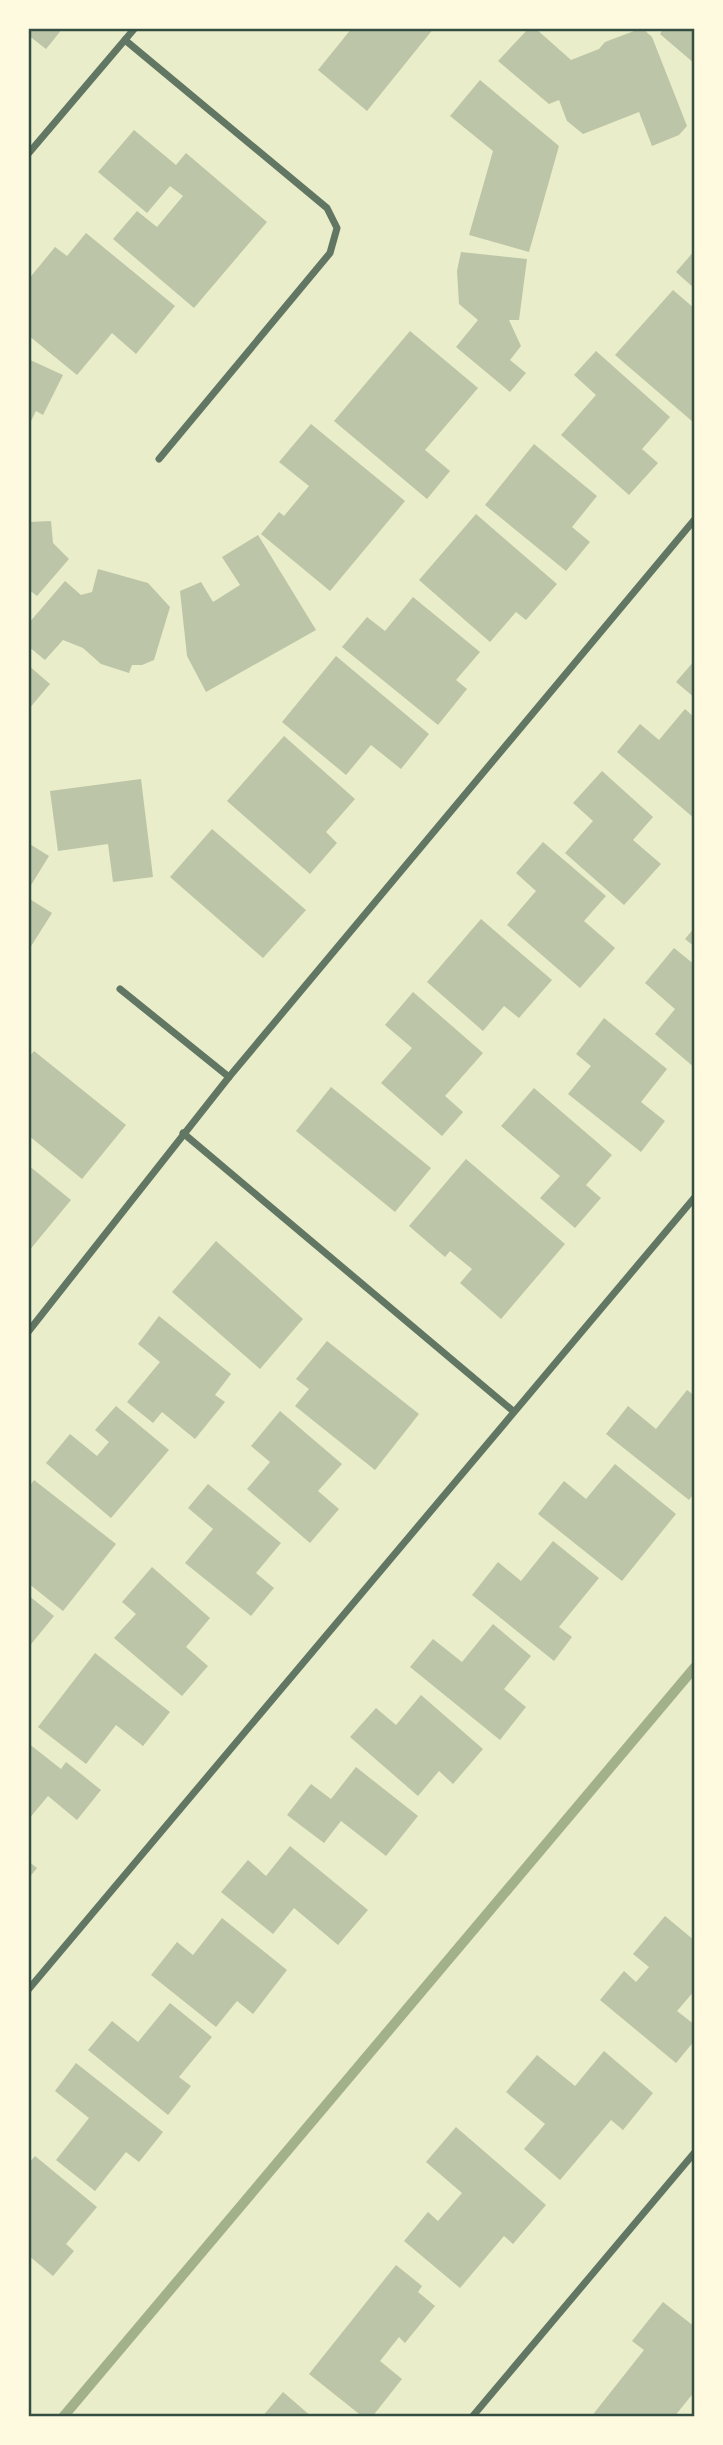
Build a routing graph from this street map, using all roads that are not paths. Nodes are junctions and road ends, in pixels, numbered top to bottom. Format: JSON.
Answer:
{"nodes":[{"id":1,"x":135,"y":28,"type":"edge"},
{"id":2,"x":125,"y":40,"type":"junction"},
{"id":3,"x":28,"y":154,"type":"edge"},
{"id":4,"x":159,"y":459,"type":"dead end"},
{"id":5,"x":695,"y":519,"type":"edge"},
{"id":6,"x":120,"y":989,"type":"dead end"},
{"id":7,"x":229,"y":1077,"type":"junction"},
{"id":8,"x":183,"y":1133,"type":"junction"},
{"id":9,"x":695,"y":1197,"type":"edge"},
{"id":10,"x":28,"y":1332,"type":"edge"},
{"id":11,"x":513,"y":1411,"type":"junction"},
{"id":12,"x":28,"y":1990,"type":"edge"},
{"id":13,"x":695,"y":2152,"type":"edge"},
{"id":14,"x":476,"y":2415,"type":"edge"}],
"edges":[{"from":1,"to":2,"type":"street"},
{"from":2,"to":3,"type":"street"},
{"from":2,"to":4,"type":"street"},
{"from":5,"to":7,"type":"street"},
{"from":6,"to":7,"type":"street"},
{"from":7,"to":8,"type":"street"},
{"from":8,"to":10,"type":"street"},
{"from":8,"to":11,"type":"street"},
{"from":9,"to":11,"type":"street"},
{"from":11,"to":12,"type":"street"},
{"from":13,"to":14,"type":"street"}]}
